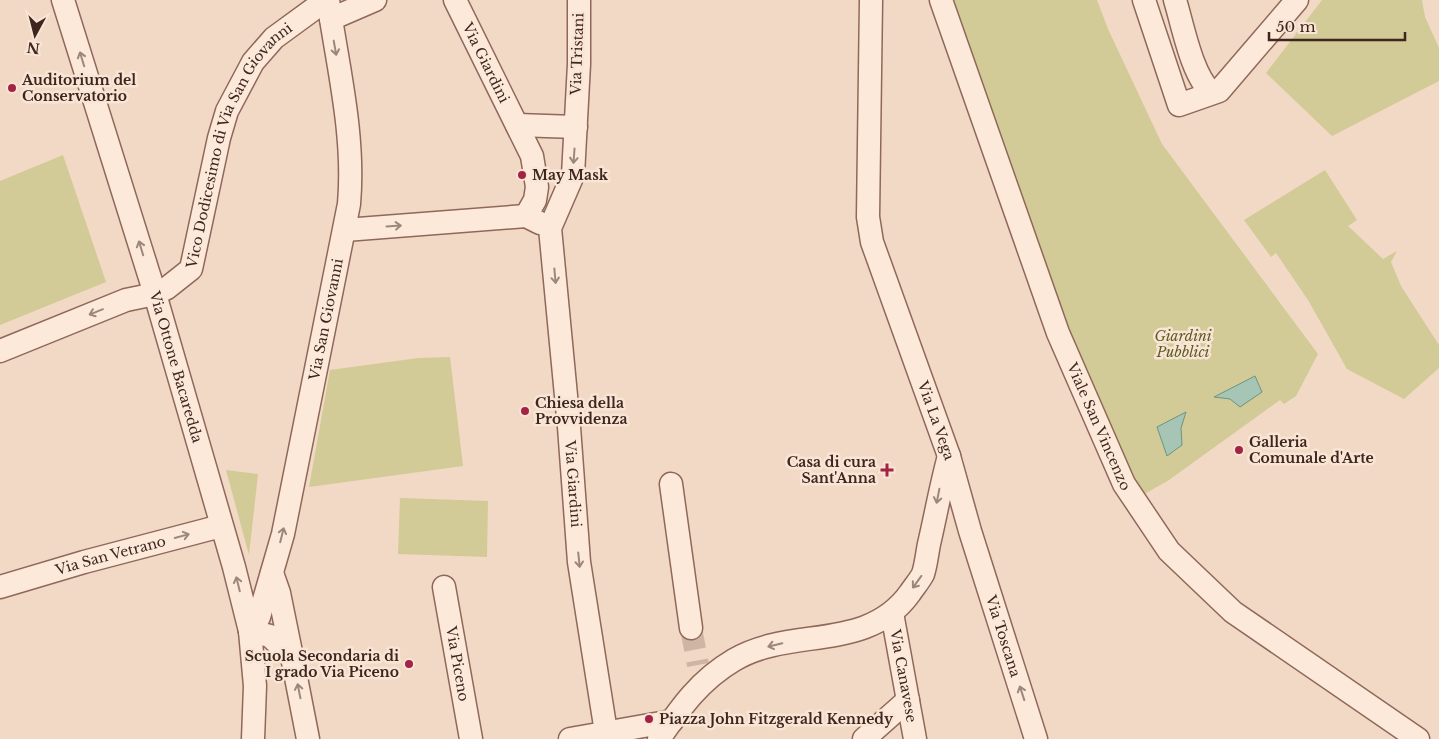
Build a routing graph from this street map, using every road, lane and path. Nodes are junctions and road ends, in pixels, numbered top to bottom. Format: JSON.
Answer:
{"nodes":[{"id":1,"x":63,"y":0,"type":"edge"},
{"id":2,"x":374,"y":0,"type":"edge"},
{"id":3,"x":455,"y":0,"type":"edge"},
{"id":4,"x":579,"y":0,"type":"edge"},
{"id":5,"x":871,"y":0,"type":"edge"},
{"id":6,"x":941,"y":0,"type":"edge"},
{"id":7,"x":1144,"y":0,"type":"edge"},
{"id":8,"x":1175,"y":0,"type":"edge"},
{"id":9,"x":1297,"y":0,"type":"edge"},
{"id":10,"x":328,"y":6,"type":"edge"},
{"id":11,"x":1212,"y":93,"type":"junction"},
{"id":12,"x":575,"y":117,"type":"junction"},
{"id":13,"x":517,"y":125,"type":"junction"},
{"id":14,"x":537,"y":180,"type":"junction"},
{"id":15,"x":570,"y":185,"type":"junction"},
{"id":16,"x":526,"y":216,"type":"junction"},
{"id":17,"x":550,"y":228,"type":"junction"},
{"id":18,"x":345,"y":230,"type":"junction"},
{"id":19,"x":149,"y":296,"type":"junction"},
{"id":20,"x":0,"y":351,"type":"edge"},
{"id":21,"x":949,"y":456,"type":"junction"},
{"id":22,"x":671,"y":484,"type":"dead end"},
{"id":23,"x":221,"y":526,"type":"junction"},
{"id":24,"x":970,"y":531,"type":"junction"},
{"id":25,"x":931,"y":536,"type":"junction"},
{"id":26,"x":272,"y":573,"type":"junction"},
{"id":27,"x":444,"y":586,"type":"dead end"},
{"id":28,"x":0,"y":587,"type":"edge"},
{"id":29,"x":892,"y":613,"type":"junction"},
{"id":30,"x":691,"y":628,"type":"tunnel mouth"},
{"id":31,"x":250,"y":631,"type":"junction"},
{"id":32,"x":292,"y":657,"type":"junction"},
{"id":33,"x":908,"y":700,"type":"junction"},
{"id":34,"x":666,"y":730,"type":"edge"},
{"id":35,"x":594,"y":736,"type":"edge"},
{"id":36,"x":253,"y":739,"type":"edge"},
{"id":37,"x":308,"y":739,"type":"edge"},
{"id":38,"x":471,"y":739,"type":"edge"},
{"id":39,"x":864,"y":739,"type":"edge"},
{"id":40,"x":915,"y":739,"type":"edge"},
{"id":41,"x":1036,"y":739,"type":"edge"},
{"id":42,"x":1418,"y":739,"type":"edge"}],
"edges":[{"from":19,"to":1,"type":"street","name":"Via Ottone Bacaredda","one_way":true},
{"from":2,"to":10,"type":"street","name":"Vico Dodicesimo di Via San Giovanni"},
{"from":3,"to":13,"type":"street","name":"Via Giardini"},
{"from":4,"to":12,"type":"street","name":"Via Tristani"},
{"from":5,"to":21,"type":"street","name":"Via La Vega"},
{"from":6,"to":42,"type":"street","name":"Viale San Vincenzo"},
{"from":7,"to":11,"type":"street"},
{"from":8,"to":11,"type":"street"},
{"from":9,"to":11,"type":"street"},
{"from":10,"to":18,"type":"street","name":"Via San Giovanni","one_way":true},
{"from":10,"to":19,"type":"street","name":"Vico Dodicesimo di Via San Giovanni"},
{"from":12,"to":13,"type":"street"},
{"from":12,"to":15,"type":"street","name":"Via Tristani","one_way":true},
{"from":13,"to":14,"type":"street","name":"Via Giardini"},
{"from":14,"to":15,"type":"street"},
{"from":14,"to":16,"type":"street"},
{"from":15,"to":17,"type":"street"},
{"from":16,"to":17,"type":"street"},
{"from":18,"to":16,"type":"street","one_way":true},
{"from":17,"to":35,"type":"street","name":"Via Giardini","one_way":true},
{"from":26,"to":18,"type":"street","name":"Via San Giovanni","one_way":true},
{"from":19,"to":20,"type":"street","name":"Vico Dodicesimo di Via San Giovanni","one_way":true},
{"from":19,"to":23,"type":"street","name":"Via Ottone Bacaredda"},
{"from":21,"to":24,"type":"street","name":"Via Toscana"},
{"from":21,"to":25,"type":"street","name":"Via La Vega","one_way":true},
{"from":22,"to":30,"type":"street"},
{"from":28,"to":23,"type":"street","name":"Via San Vetrano","one_way":true},
{"from":31,"to":23,"type":"street","name":"Via Ottone Bacaredda","one_way":true},
{"from":24,"to":25,"type":"street"},
{"from":41,"to":24,"type":"street","name":"Via Toscana","one_way":true},
{"from":25,"to":29,"type":"street","name":"Via La Vega","one_way":true},
{"from":26,"to":31,"type":"street","name":"Via San Giovanni"},
{"from":26,"to":32,"type":"street"},
{"from":27,"to":38,"type":"street","name":"Via Piceno"},
{"from":29,"to":33,"type":"street","name":"Via Canavese"},
{"from":29,"to":34,"type":"street","name":"Via La Vega","one_way":true},
{"from":31,"to":32,"type":"street"},
{"from":31,"to":36,"type":"street","name":"Via Ottone Bacaredda"},
{"from":37,"to":32,"type":"street","one_way":true},
{"from":33,"to":39,"type":"street"},
{"from":33,"to":40,"type":"street","name":"Via Canavese"},
{"from":34,"to":35,"type":"street"}]}
